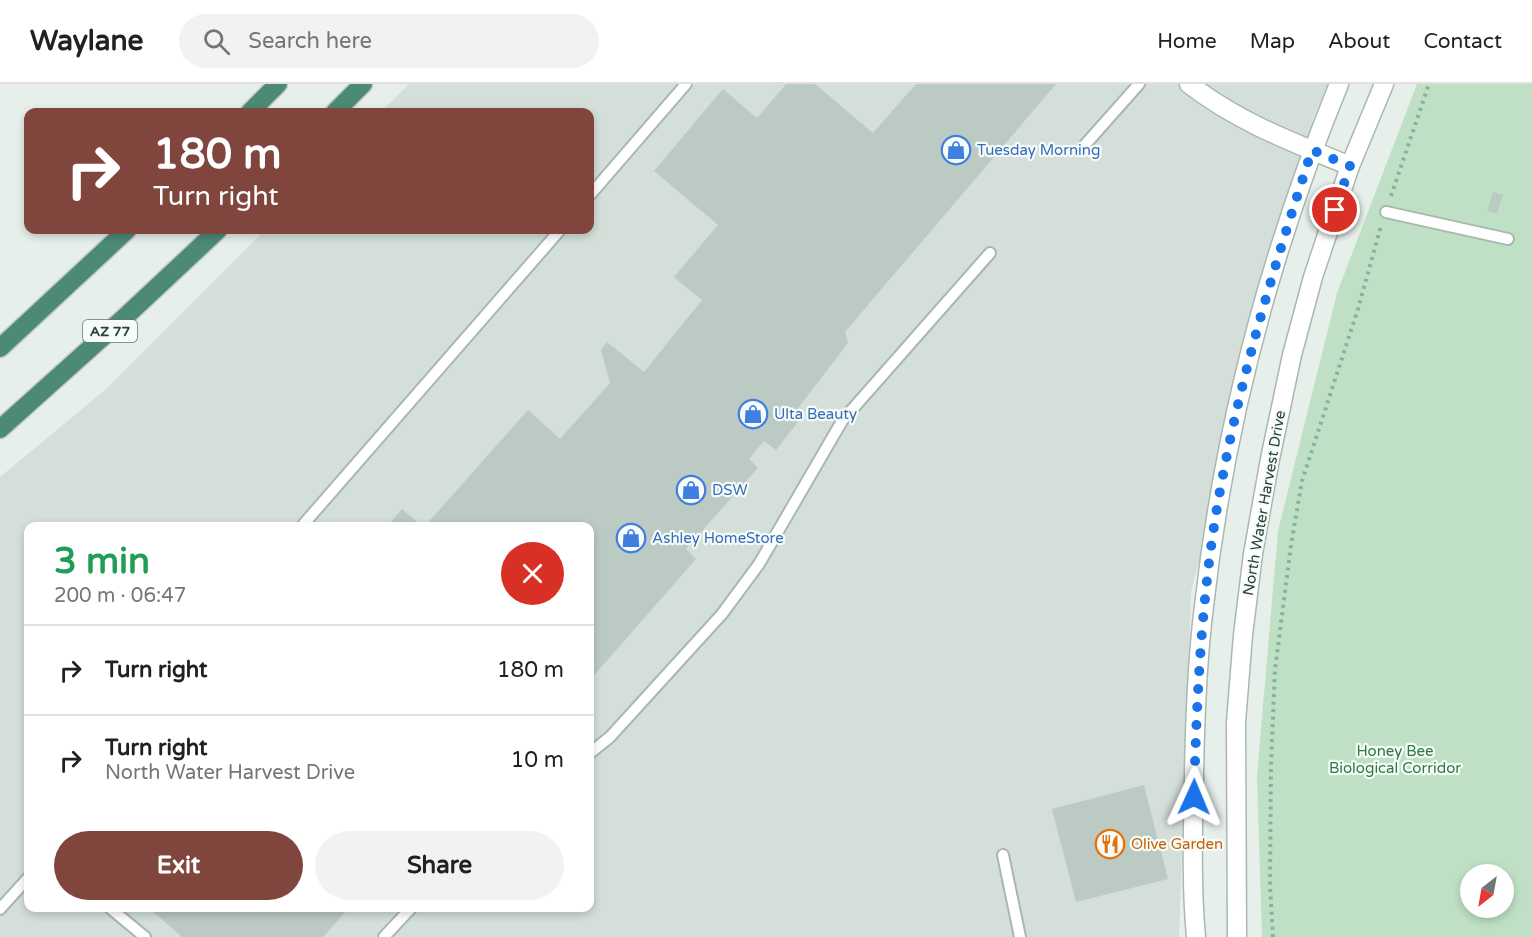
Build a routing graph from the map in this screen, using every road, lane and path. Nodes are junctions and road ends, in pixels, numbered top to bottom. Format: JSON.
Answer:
{"nodes":[{"id":1,"x":278,"y":84,"type":"edge"},
{"id":2,"x":363,"y":84,"type":"edge"},
{"id":3,"x":686,"y":84,"type":"edge"},
{"id":4,"x":1139,"y":84,"type":"edge"},
{"id":5,"x":1189,"y":84,"type":"edge"},
{"id":6,"x":1339,"y":84,"type":"edge"},
{"id":7,"x":1384,"y":84,"type":"edge"},
{"id":8,"x":1429,"y":84,"type":"edge"},
{"id":9,"x":254,"y":108,"type":"edge"},
{"id":10,"x":339,"y":108,"type":"edge"},
{"id":11,"x":1084,"y":146,"type":"dead end"},
{"id":12,"x":1312,"y":150,"type":"junction"},
{"id":13,"x":1350,"y":166,"type":"junction"},
{"id":14,"x":594,"y":190,"type":"edge"},
{"id":15,"x":1386,"y":212,"type":"junction"},
{"id":16,"x":123,"y":234,"type":"edge"},
{"id":17,"x":214,"y":234,"type":"edge"},
{"id":18,"x":557,"y":234,"type":"edge"},
{"id":19,"x":1508,"y":239,"type":"dead end"},
{"id":20,"x":990,"y":253,"type":"dead end"},
{"id":21,"x":0,"y":348,"type":"edge"},
{"id":22,"x":0,"y":429,"type":"edge"},
{"id":23,"x":305,"y":522,"type":"edge"},
{"id":24,"x":594,"y":750,"type":"edge"},
{"id":25,"x":1003,"y":855,"type":"dead end"},
{"id":26,"x":24,"y":882,"type":"edge"},
{"id":27,"x":0,"y":909,"type":"edge"},
{"id":28,"x":115,"y":912,"type":"edge"},
{"id":29,"x":407,"y":912,"type":"edge"},
{"id":30,"x":145,"y":937,"type":"edge"},
{"id":31,"x":384,"y":937,"type":"edge"},
{"id":32,"x":1020,"y":937,"type":"edge"},
{"id":33,"x":1196,"y":937,"type":"edge"},
{"id":34,"x":1237,"y":937,"type":"edge"},
{"id":35,"x":1273,"y":937,"type":"edge"}],
"edges":[{"from":1,"to":9,"type":"highway"},
{"from":2,"to":10,"type":"highway"},
{"from":3,"to":14,"type":"lane"},
{"from":4,"to":11,"type":"lane"},
{"from":5,"to":12,"type":"street"},
{"from":6,"to":12,"type":"street"},
{"from":7,"to":13,"type":"street","name":"North Water Harvest Drive"},
{"from":8,"to":15,"type":"path"},
{"from":12,"to":13,"type":"street"},
{"from":12,"to":33,"type":"street"},
{"from":13,"to":34,"type":"street","name":"North Water Harvest Drive"},
{"from":15,"to":19,"type":"lane"},
{"from":15,"to":35,"type":"path"},
{"from":16,"to":21,"type":"highway"},
{"from":17,"to":22,"type":"highway","number":"AZ 77"},
{"from":18,"to":23,"type":"lane"},
{"from":20,"to":24,"type":"lane"},
{"from":25,"to":32,"type":"lane"},
{"from":26,"to":27,"type":"lane"},
{"from":28,"to":30,"type":"lane"},
{"from":29,"to":31,"type":"lane"}]}
